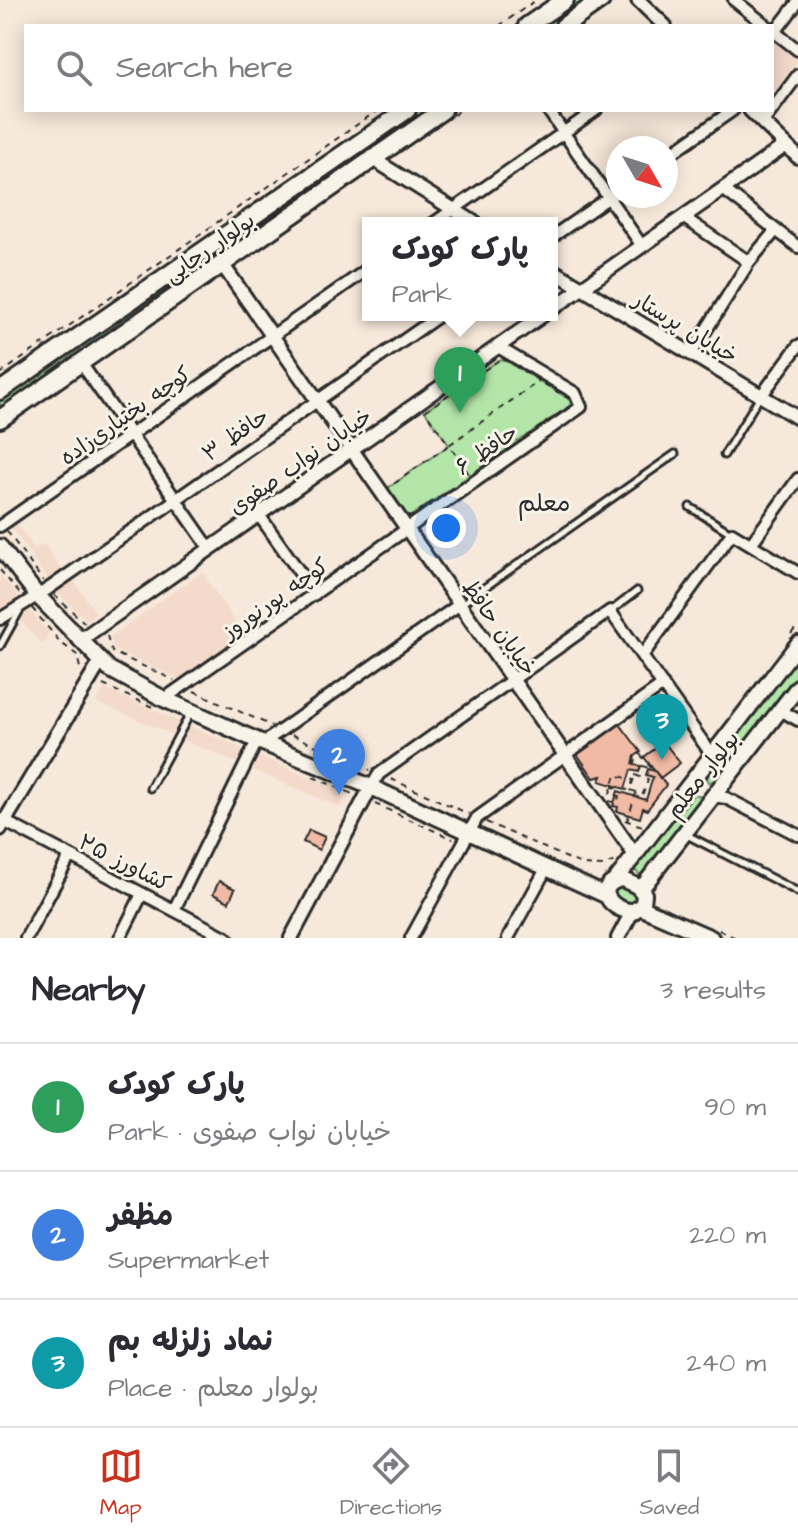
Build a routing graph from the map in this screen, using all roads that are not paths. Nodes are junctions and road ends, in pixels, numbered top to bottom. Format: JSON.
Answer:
{"nodes":[{"id":1,"x":565,"y":0,"type":"edge"},
{"id":2,"x":601,"y":0,"type":"edge"},
{"id":3,"x":638,"y":0,"type":"edge"},
{"id":4,"x":734,"y":0,"type":"edge"},
{"id":5,"x":798,"y":2,"type":"edge"},
{"id":6,"x":530,"y":24,"type":"edge"},
{"id":7,"x":567,"y":24,"type":"edge"},
{"id":8,"x":663,"y":24,"type":"edge"},
{"id":9,"x":765,"y":24,"type":"edge"},
{"id":10,"x":774,"y":26,"type":"edge"},
{"id":11,"x":774,"y":31,"type":"edge"},
{"id":12,"x":798,"y":50,"type":"edge"},
{"id":13,"x":798,"y":75,"type":"edge"},
{"id":14,"x":774,"y":107,"type":"edge"},
{"id":15,"x":404,"y":112,"type":"edge"},
{"id":16,"x":440,"y":112,"type":"edge"},
{"id":17,"x":549,"y":112,"type":"edge"},
{"id":18,"x":593,"y":112,"type":"edge"},
{"id":19,"x":730,"y":112,"type":"edge"},
{"id":20,"x":752,"y":112,"type":"edge"},
{"id":21,"x":770,"y":112,"type":"edge"},
{"id":22,"x":763,"y":122,"type":"junction"},
{"id":23,"x":564,"y":132,"type":"junction"},
{"id":24,"x":786,"y":145,"type":"junction"},
{"id":25,"x":678,"y":149,"type":"edge"},
{"id":26,"x":798,"y":157,"type":"edge"},
{"id":27,"x":373,"y":159,"type":"junction"},
{"id":28,"x":606,"y":186,"type":"edge"},
{"id":29,"x":723,"y":189,"type":"junction"},
{"id":30,"x":287,"y":194,"type":"junction"},
{"id":31,"x":606,"y":200,"type":"edge"},
{"id":32,"x":622,"y":208,"type":"edge"},
{"id":33,"x":453,"y":210,"type":"junction"},
{"id":34,"x":298,"y":211,"type":"junction"},
{"id":35,"x":443,"y":217,"type":"edge"},
{"id":36,"x":465,"y":217,"type":"edge"},
{"id":37,"x":683,"y":217,"type":"junction"},
{"id":38,"x":776,"y":230,"type":"junction"},
{"id":39,"x":558,"y":233,"type":"edge"},
{"id":40,"x":642,"y":246,"type":"junction"},
{"id":41,"x":798,"y":247,"type":"edge"},
{"id":42,"x":749,"y":262,"type":"junction"},
{"id":43,"x":222,"y":264,"type":"junction"},
{"id":44,"x":362,"y":273,"type":"edge"},
{"id":45,"x":558,"y":274,"type":"edge"},
{"id":46,"x":582,"y":288,"type":"junction"},
{"id":47,"x":558,"y":305,"type":"edge"},
{"id":48,"x":431,"y":321,"type":"edge"},
{"id":49,"x":535,"y":321,"type":"edge"},
{"id":50,"x":272,"y":337,"type":"junction"},
{"id":51,"x":798,"y":346,"type":"edge"},
{"id":52,"x":498,"y":347,"type":"junction"},
{"id":53,"x":691,"y":354,"type":"junction"},
{"id":54,"x":81,"y":363,"type":"junction"},
{"id":55,"x":0,"y":391,"type":"edge"},
{"id":56,"x":761,"y":396,"type":"junction"},
{"id":57,"x":317,"y":401,"type":"junction"},
{"id":58,"x":798,"y":418,"type":"edge"},
{"id":59,"x":0,"y":419,"type":"edge"},
{"id":60,"x":131,"y":435,"type":"junction"},
{"id":61,"x":352,"y":450,"type":"junction"},
{"id":62,"x":675,"y":454,"type":"dead end"},
{"id":63,"x":724,"y":455,"type":"dead end"},
{"id":64,"x":798,"y":479,"type":"edge"},
{"id":65,"x":176,"y":500,"type":"junction"},
{"id":66,"x":690,"y":507,"type":"dead end"},
{"id":67,"x":259,"y":515,"type":"junction"},
{"id":68,"x":1,"y":525,"type":"edge"},
{"id":69,"x":407,"y":529,"type":"junction"},
{"id":70,"x":732,"y":533,"type":"junction"},
{"id":71,"x":751,"y":544,"type":"junction"},
{"id":72,"x":0,"y":547,"type":"edge"},
{"id":73,"x":210,"y":549,"type":"junction"},
{"id":74,"x":798,"y":573,"type":"edge"},
{"id":75,"x":637,"y":591,"type":"dead end"},
{"id":76,"x":315,"y":594,"type":"junction"},
{"id":77,"x":37,"y":595,"type":"junction"},
{"id":78,"x":460,"y":604,"type":"junction"},
{"id":79,"x":610,"y":611,"type":"junction"},
{"id":80,"x":0,"y":619,"type":"edge"},
{"id":81,"x":80,"y":640,"type":"junction"},
{"id":82,"x":798,"y":644,"type":"edge"},
{"id":83,"x":0,"y":646,"type":"edge"},
{"id":84,"x":642,"y":656,"type":"junction"},
{"id":85,"x":101,"y":661,"type":"junction"},
{"id":86,"x":513,"y":680,"type":"junction"},
{"id":87,"x":663,"y":685,"type":"junction"},
{"id":88,"x":798,"y":687,"type":"edge"},
{"id":89,"x":161,"y":704,"type":"junction"},
{"id":90,"x":780,"y":710,"type":"junction"},
{"id":91,"x":191,"y":712,"type":"junction"},
{"id":92,"x":798,"y":720,"type":"edge"},
{"id":93,"x":260,"y":742,"type":"junction"},
{"id":94,"x":565,"y":755,"type":"junction"},
{"id":95,"x":712,"y":755,"type":"junction"},
{"id":96,"x":693,"y":780,"type":"junction"},
{"id":97,"x":371,"y":786,"type":"junction"},
{"id":98,"x":150,"y":788,"type":"dead end"},
{"id":99,"x":713,"y":796,"type":"junction"},
{"id":100,"x":2,"y":824,"type":"edge"},
{"id":101,"x":470,"y":830,"type":"junction"},
{"id":102,"x":684,"y":834,"type":"junction"},
{"id":103,"x":798,"y":835,"type":"edge"},
{"id":104,"x":632,"y":850,"type":"junction"},
{"id":105,"x":70,"y":856,"type":"junction"},
{"id":106,"x":546,"y":869,"type":"junction"},
{"id":107,"x":615,"y":881,"type":"junction"},
{"id":108,"x":641,"y":889,"type":"junction"},
{"id":109,"x":798,"y":892,"type":"edge"},
{"id":110,"x":142,"y":894,"type":"junction"},
{"id":111,"x":607,"y":896,"type":"junction"},
{"id":112,"x":174,"y":910,"type":"junction"},
{"id":113,"x":636,"y":910,"type":"junction"},
{"id":114,"x":692,"y":934,"type":"edge"},
{"id":115,"x":213,"y":935,"type":"edge"},
{"id":116,"x":26,"y":938,"type":"edge"},
{"id":117,"x":120,"y":938,"type":"edge"},
{"id":118,"x":227,"y":938,"type":"edge"},
{"id":119,"x":291,"y":938,"type":"edge"},
{"id":120,"x":411,"y":938,"type":"edge"},
{"id":121,"x":508,"y":938,"type":"edge"},
{"id":122,"x":618,"y":938,"type":"edge"},
{"id":123,"x":711,"y":938,"type":"edge"}],
"edges":[{"from":1,"to":6,"type":"main road"},
{"from":2,"to":7,"type":"main road"},
{"from":3,"to":8,"type":"street"},
{"from":4,"to":9,"type":"street"},
{"from":5,"to":10,"type":"street"},
{"from":11,"to":12,"type":"street"},
{"from":13,"to":14,"type":"street"},
{"from":15,"to":30,"type":"main road","name":"بولوار رجایی"},
{"from":16,"to":27,"type":"main road","name":"بولوار رجایی"},
{"from":17,"to":23,"type":"street"},
{"from":18,"to":23,"type":"street"},
{"from":19,"to":25,"type":"street"},
{"from":20,"to":22,"type":"street"},
{"from":21,"to":22,"type":"street"},
{"from":22,"to":24,"type":"street"},
{"from":23,"to":28,"type":"street"},
{"from":23,"to":33,"type":"street"},
{"from":24,"to":26,"type":"street"},
{"from":24,"to":29,"type":"street"},
{"from":27,"to":33,"type":"street"},
{"from":27,"to":34,"type":"main road","name":"بولوار رجایی"},
{"from":29,"to":37,"type":"street"},
{"from":29,"to":38,"type":"street"},
{"from":30,"to":34,"type":"main road"},
{"from":30,"to":55,"type":"main road","name":"بولوار رجایی"},
{"from":31,"to":39,"type":"street"},
{"from":32,"to":40,"type":"street"},
{"from":33,"to":35,"type":"street"},
{"from":33,"to":36,"type":"street"},
{"from":34,"to":43,"type":"main road","name":"بولوار رجایی"},
{"from":37,"to":40,"type":"street"},
{"from":37,"to":42,"type":"street"},
{"from":38,"to":41,"type":"street"},
{"from":38,"to":42,"type":"street"},
{"from":40,"to":46,"type":"street"},
{"from":42,"to":53,"type":"street"},
{"from":43,"to":50,"type":"street","name":"خیابان حافظ"},
{"from":43,"to":54,"type":"main road","name":"بولوار رجایی"},
{"from":44,"to":50,"type":"street","name":"کوچه بختیاری‌زاده"},
{"from":45,"to":46,"type":"street","name":"خیابان پرستار"},
{"from":46,"to":47,"type":"street"},
{"from":46,"to":53,"type":"street","name":"خیابان پرستار"},
{"from":48,"to":57,"type":"street","name":"حافظ ۳"},
{"from":49,"to":52,"type":"street","name":"خیابان نواب صفوی"},
{"from":50,"to":57,"type":"street","name":"خیابان حافظ"},
{"from":50,"to":60,"type":"street","name":"کوچه بختیاری‌زاده"},
{"from":51,"to":56,"type":"street"},
{"from":52,"to":61,"type":"street","name":"خیابان نواب صفوی"},
{"from":52,"to":69,"type":"street","name":"حافظ ۶"},
{"from":53,"to":56,"type":"street","name":"خیابان پرستار"},
{"from":54,"to":59,"type":"main road","name":"بولوار رجایی"},
{"from":54,"to":60,"type":"street"},
{"from":56,"to":58,"type":"street","name":"خیابان پرستار"},
{"from":56,"to":63,"type":"lane"},
{"from":57,"to":61,"type":"street","name":"خیابان حافظ"},
{"from":57,"to":65,"type":"street","name":"حافظ ۳"},
{"from":60,"to":65,"type":"street"},
{"from":60,"to":68,"type":"street","name":"کوچه بختیاری‌زاده"},
{"from":61,"to":67,"type":"street","name":"خیابان نواب صفوی"},
{"from":61,"to":69,"type":"street","name":"خیابان حافظ"},
{"from":62,"to":78,"type":"lane"},
{"from":64,"to":71,"type":"street"},
{"from":65,"to":73,"type":"street"},
{"from":65,"to":77,"type":"street","name":"حافظ ۳"},
{"from":66,"to":70,"type":"lane"},
{"from":67,"to":73,"type":"street","name":"خیابان نواب صفوی"},
{"from":67,"to":76,"type":"street"},
{"from":69,"to":76,"type":"street","name":"کوچه پورنوروز"},
{"from":69,"to":78,"type":"street","name":"خیابان حافظ"},
{"from":70,"to":71,"type":"street"},
{"from":70,"to":84,"type":"street"},
{"from":71,"to":74,"type":"street"},
{"from":72,"to":77,"type":"main road"},
{"from":73,"to":81,"type":"street","name":"خیابان نواب صفوی"},
{"from":75,"to":79,"type":"lane"},
{"from":76,"to":89,"type":"street","name":"کوچه پورنوروز"},
{"from":77,"to":80,"type":"street","name":"حافظ ۳"},
{"from":77,"to":81,"type":"main road"},
{"from":77,"to":83,"type":"lane"},
{"from":78,"to":86,"type":"street","name":"خیابان حافظ"},
{"from":78,"to":93,"type":"street"},
{"from":79,"to":84,"type":"street"},
{"from":79,"to":86,"type":"street"},
{"from":81,"to":85,"type":"main road"},
{"from":82,"to":95,"type":"main road","name":"بولوار معلم"},
{"from":84,"to":87,"type":"street"},
{"from":85,"to":89,"type":"main road"},
{"from":85,"to":100,"type":"street"},
{"from":86,"to":94,"type":"street","name":"خیابان حافظ"},
{"from":86,"to":97,"type":"street"},
{"from":87,"to":94,"type":"street"},
{"from":87,"to":95,"type":"street"},
{"from":88,"to":90,"type":"main road","name":"بولوار معلم"},
{"from":89,"to":91,"type":"main road"},
{"from":90,"to":92,"type":"street"},
{"from":90,"to":99,"type":"main road","name":"بولوار معلم"},
{"from":91,"to":93,"type":"main road"},
{"from":91,"to":98,"type":"lane"},
{"from":93,"to":97,"type":"main road"},
{"from":93,"to":112,"type":"street"},
{"from":94,"to":101,"type":"street"},
{"from":94,"to":104,"type":"street","name":"خیابان حافظ"},
{"from":95,"to":96,"type":"main road","name":"بولوار معلم"},
{"from":96,"to":99,"type":"main road"},
{"from":96,"to":104,"type":"main road","name":"بولوار معلم"},
{"from":97,"to":101,"type":"main road"},
{"from":97,"to":119,"type":"street"},
{"from":99,"to":102,"type":"main road","name":"بولوار معلم"},
{"from":99,"to":103,"type":"street"},
{"from":100,"to":105,"type":"street","name":"کشاورز ۲۵"},
{"from":101,"to":106,"type":"main road"},
{"from":101,"to":120,"type":"street"},
{"from":102,"to":108,"type":"main road","name":"بولوار معلم"},
{"from":102,"to":109,"type":"lane"},
{"from":104,"to":107,"type":"main road","name":"بولوار معلم"},
{"from":105,"to":110,"type":"street","name":"کشاورز ۲۵"},
{"from":105,"to":116,"type":"street"},
{"from":106,"to":111,"type":"main road"},
{"from":106,"to":121,"type":"street"},
{"from":107,"to":108,"type":"main road"},
{"from":107,"to":111,"type":"main road"},
{"from":108,"to":113,"type":"main road"},
{"from":110,"to":112,"type":"street","name":"کشاورز ۲۵"},
{"from":110,"to":117,"type":"street"},
{"from":111,"to":113,"type":"main road"},
{"from":112,"to":115,"type":"street","name":"کشاورز ۲۵"},
{"from":113,"to":114,"type":"main road"},
{"from":113,"to":122,"type":"street"},
{"from":114,"to":123,"type":"main road"},
{"from":115,"to":118,"type":"street","name":"کشاورز ۲۵"}]}
